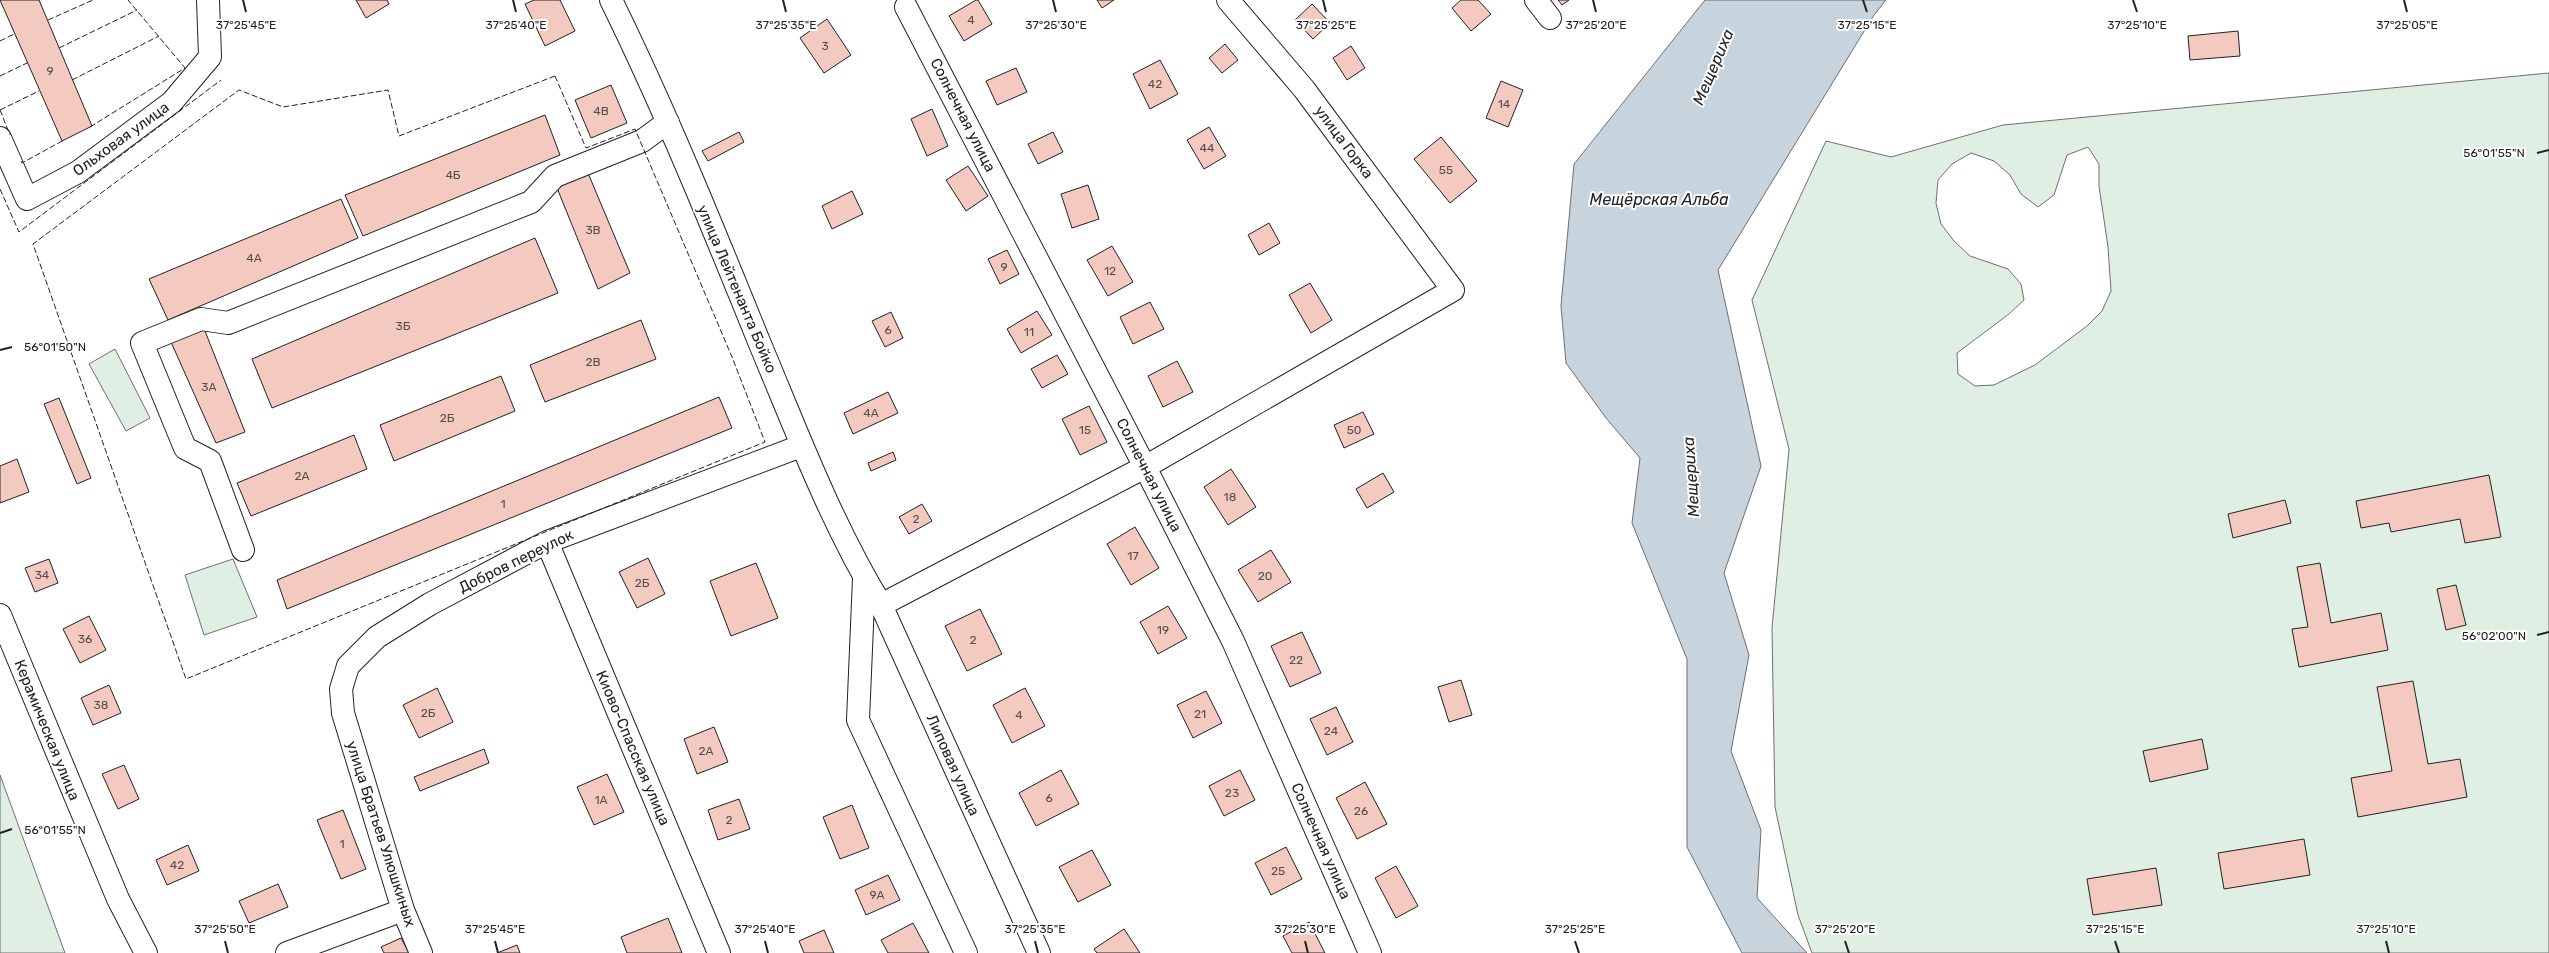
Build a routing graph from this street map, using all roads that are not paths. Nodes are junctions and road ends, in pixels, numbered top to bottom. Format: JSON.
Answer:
{"nodes":[{"id":1,"x":208,"y":0,"type":"edge"},
{"id":2,"x":611,"y":0,"type":"edge"},
{"id":3,"x":1228,"y":0,"type":"edge"},
{"id":4,"x":1536,"y":0,"type":"edge"},
{"id":5,"x":906,"y":7,"type":"dead end"},
{"id":6,"x":1550,"y":18,"type":"dead end"},
{"id":7,"x":668,"y":122,"type":"junction"},
{"id":8,"x":0,"y":138,"type":"edge"},
{"id":9,"x":801,"y":446,"type":"junction"},
{"id":10,"x":1145,"y":467,"type":"junction"},
{"id":11,"x":547,"y":542,"type":"junction"},
{"id":12,"x":243,"y":550,"type":"dead end"},
{"id":13,"x":864,"y":578,"type":"junction"},
{"id":14,"x":881,"y":605,"type":"junction"},
{"id":15,"x":0,"y":615,"type":"edge"},
{"id":16,"x":344,"y":713,"type":"joint"},
{"id":17,"x":404,"y":910,"type":"junction"},
{"id":18,"x":146,"y":953,"type":"edge"},
{"id":19,"x":287,"y":953,"type":"edge"},
{"id":20,"x":421,"y":953,"type":"edge"},
{"id":21,"x":719,"y":953,"type":"edge"},
{"id":22,"x":966,"y":953,"type":"edge"},
{"id":23,"x":1039,"y":953,"type":"edge"},
{"id":24,"x":1370,"y":953,"type":"edge"}],
"edges":[{"from":1,"to":8,"type":"street","name":"Ольховая улица"},
{"from":2,"to":7,"type":"street","name":"улица Лейтенанта Бойко"},
{"from":3,"to":10,"type":"street","name":"улица Горка"},
{"from":4,"to":6,"type":"street"},
{"from":5,"to":10,"type":"street","name":"Солнечная улица"},
{"from":7,"to":9,"type":"street","name":"улица Лейтенанта Бойко"},
{"from":7,"to":12,"type":"street"},
{"from":9,"to":11,"type":"street","name":"Добров переулок"},
{"from":9,"to":13,"type":"street","name":"улица Лейтенанта Бойко"},
{"from":10,"to":14,"type":"street"},
{"from":10,"to":24,"type":"street","name":"Солнечная улица"},
{"from":11,"to":16,"type":"street","name":"Добров переулок"},
{"from":11,"to":21,"type":"street","name":"Киово-Спасская улица"},
{"from":13,"to":14,"type":"street","name":"Липовая улица"},
{"from":13,"to":22,"type":"street"},
{"from":14,"to":23,"type":"street","name":"Липовая улица"},
{"from":15,"to":18,"type":"street","name":"Керамическая улица"},
{"from":16,"to":17,"type":"street","name":"улица Братьев Улюшкиных"},
{"from":17,"to":19,"type":"street"},
{"from":17,"to":20,"type":"street","name":"улица Братьев Улюшкиных"}]}
